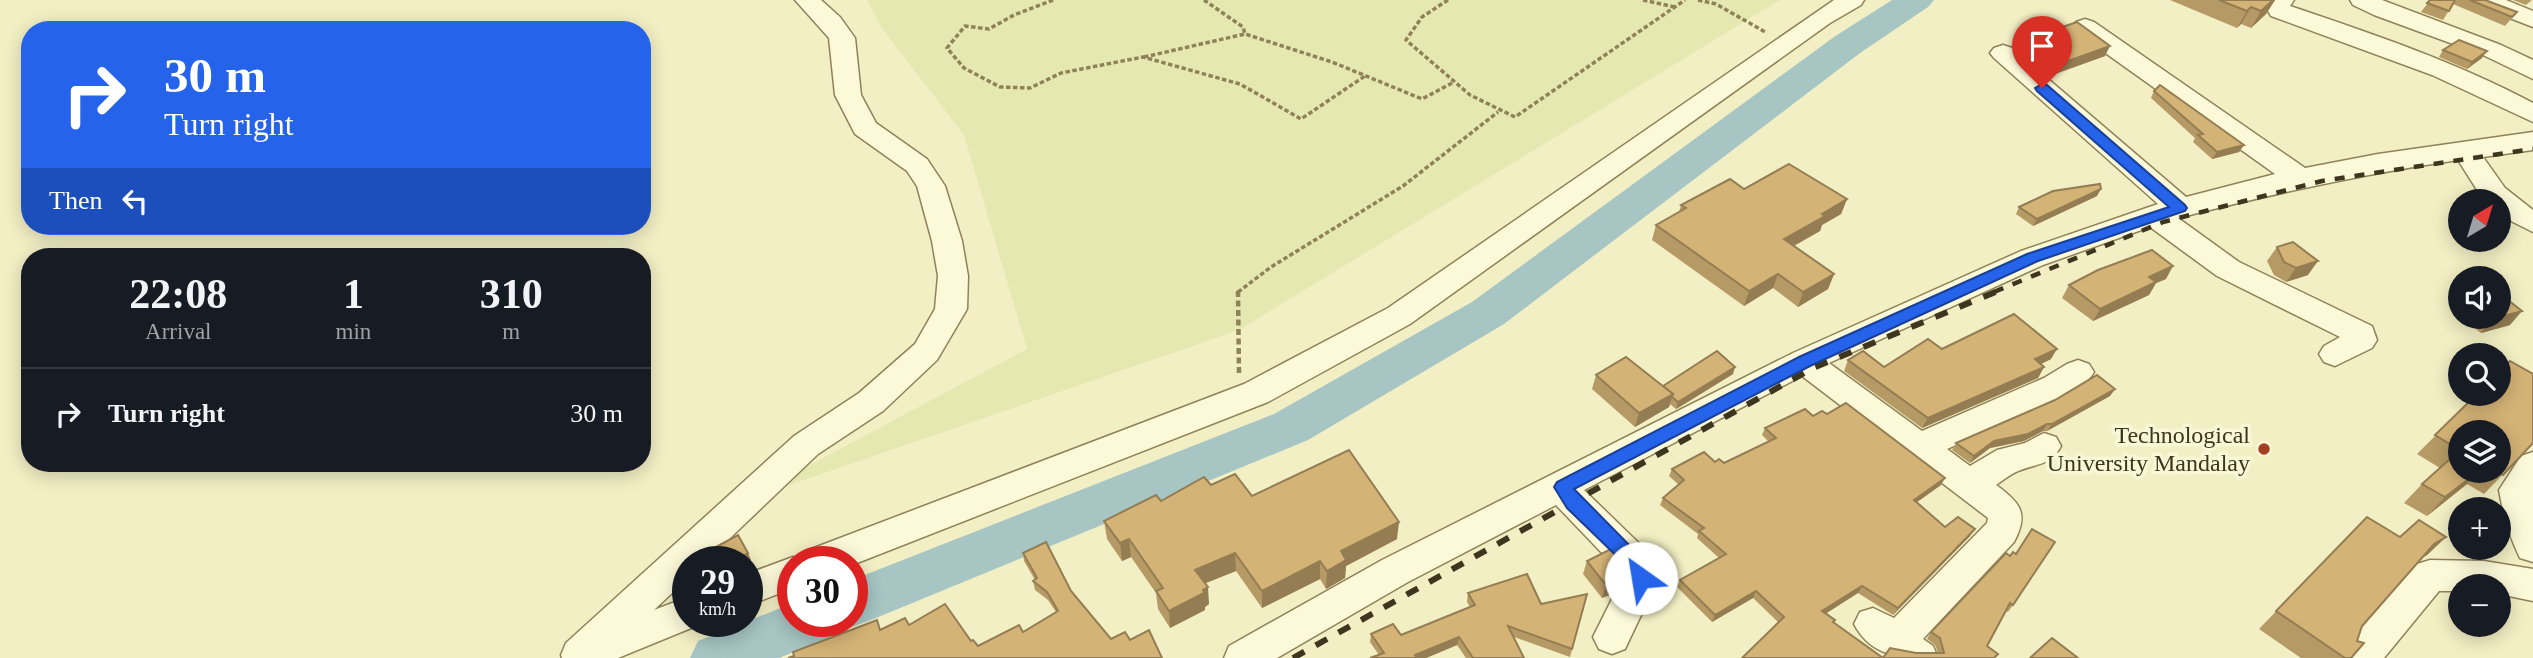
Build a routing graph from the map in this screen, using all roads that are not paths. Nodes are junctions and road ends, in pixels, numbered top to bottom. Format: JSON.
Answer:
{"nodes":[{"id":1,"x":807,"y":0,"type":"edge"},
{"id":2,"x":1852,"y":0,"type":"edge"},
{"id":3,"x":2282,"y":0,"type":"edge"},
{"id":4,"x":2485,"y":0,"type":"edge"},
{"id":5,"x":2380,"y":4,"type":"edge"},
{"id":6,"x":2532,"y":18,"type":"edge"},
{"id":7,"x":2084,"y":27,"type":"edge"},
{"id":8,"x":2003,"y":53,"type":"dead end"},
{"id":9,"x":2533,"y":71,"type":"edge"},
{"id":10,"x":2533,"y":114,"type":"edge"},
{"id":11,"x":2533,"y":141,"type":"edge"},
{"id":12,"x":2474,"y":149,"type":"junction"},
{"id":13,"x":2301,"y":178,"type":"junction"},
{"id":14,"x":2167,"y":211,"type":"junction"},
{"id":15,"x":2533,"y":222,"type":"edge"},
{"id":16,"x":2334,"y":354,"type":"dead end"},
{"id":17,"x":1804,"y":362,"type":"junction"},
{"id":18,"x":2077,"y":372,"type":"dead end"},
{"id":19,"x":2044,"y":446,"type":"dead end"},
{"id":20,"x":1917,"y":447,"type":"junction"},
{"id":21,"x":2533,"y":466,"type":"edge"},
{"id":22,"x":1968,"y":485,"type":"junction"},
{"id":23,"x":1563,"y":487,"type":"junction"},
{"id":24,"x":861,"y":546,"type":"edge"},
{"id":25,"x":2533,"y":547,"type":"edge"},
{"id":26,"x":2533,"y":585,"type":"edge"},
{"id":27,"x":672,"y":619,"type":"edge"},
{"id":28,"x":1612,"y":637,"type":"dead end"},
{"id":29,"x":1897,"y":641,"type":"edge"},
{"id":30,"x":577,"y":657,"type":"edge"},
{"id":31,"x":1243,"y":658,"type":"edge"},
{"id":32,"x":2360,"y":658,"type":"edge"}],
"edges":[{"from":1,"to":30,"type":"street"},
{"from":2,"to":24,"type":"street"},
{"from":3,"to":10,"type":"street"},
{"from":4,"to":6,"type":"street"},
{"from":5,"to":9,"type":"street"},
{"from":7,"to":13,"type":"street"},
{"from":8,"to":14,"type":"street"},
{"from":11,"to":12,"type":"street"},
{"from":12,"to":13,"type":"street"},
{"from":12,"to":15,"type":"street"},
{"from":13,"to":14,"type":"street"},
{"from":14,"to":16,"type":"street"},
{"from":14,"to":17,"type":"street"},
{"from":17,"to":20,"type":"street"},
{"from":17,"to":23,"type":"street"},
{"from":18,"to":20,"type":"street"},
{"from":19,"to":22,"type":"street"},
{"from":20,"to":22,"type":"street"},
{"from":21,"to":25,"type":"street"},
{"from":22,"to":29,"type":"street"},
{"from":23,"to":28,"type":"street"},
{"from":23,"to":31,"type":"street"},
{"from":26,"to":32,"type":"street"},
{"from":27,"to":30,"type":"street"}]}
